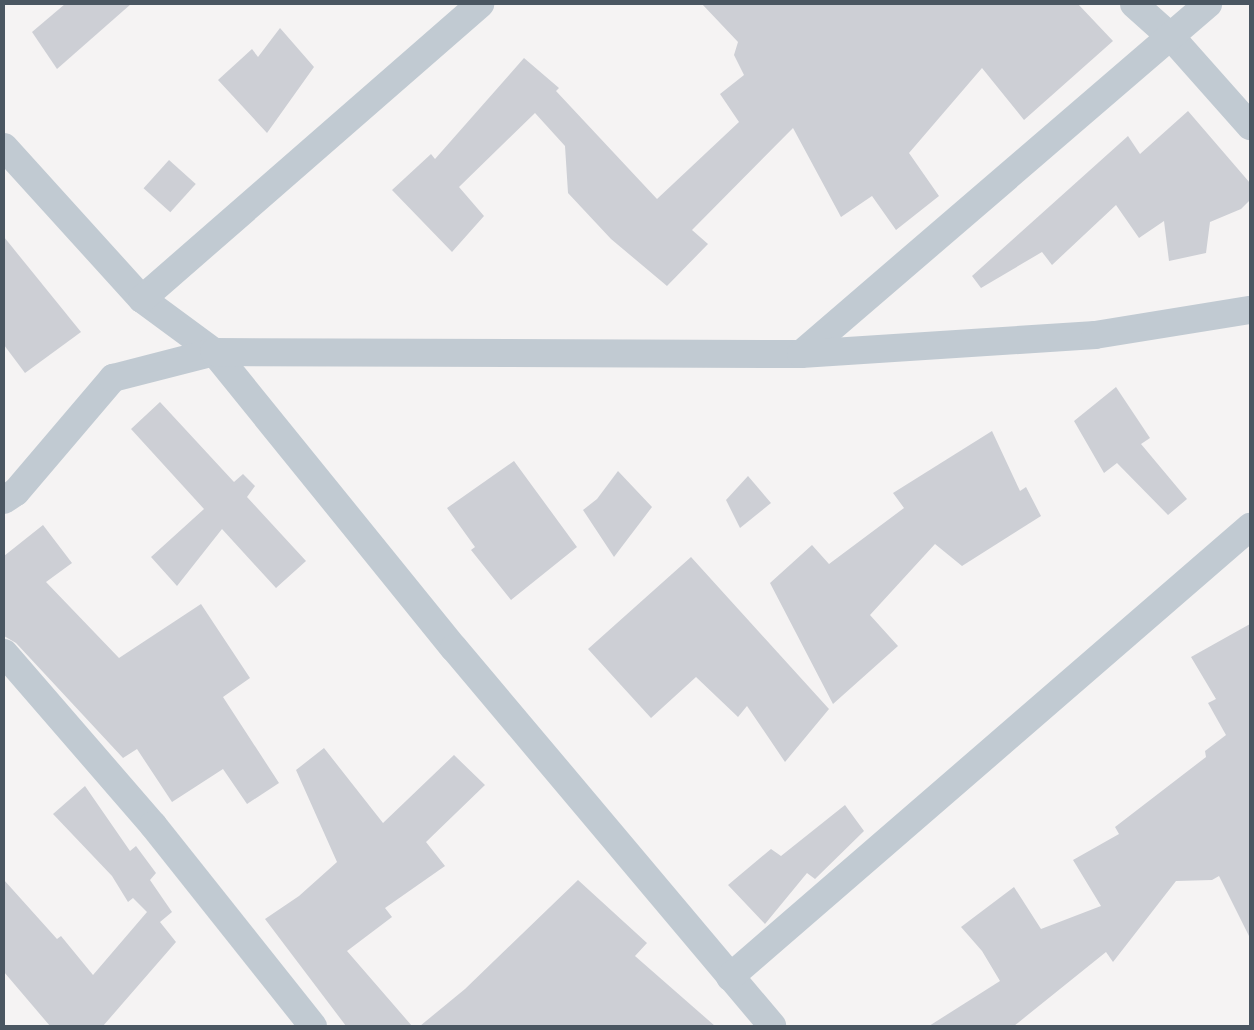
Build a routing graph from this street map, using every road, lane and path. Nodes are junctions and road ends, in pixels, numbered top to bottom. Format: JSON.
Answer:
{"nodes":[{"id":1,"x":480,"y":4,"type":"edge"},
{"id":2,"x":1134,"y":4,"type":"edge"},
{"id":3,"x":1208,"y":4,"type":"edge"},
{"id":4,"x":1172,"y":38,"type":"junction"},
{"id":5,"x":1250,"y":126,"type":"edge"},
{"id":6,"x":4,"y":147,"type":"edge"},
{"id":7,"x":142,"y":299,"type":"junction"},
{"id":8,"x":1250,"y":310,"type":"edge"},
{"id":9,"x":214,"y":352,"type":"junction"},
{"id":10,"x":801,"y":354,"type":"junction"},
{"id":11,"x":4,"y":500,"type":"edge"},
{"id":12,"x":1250,"y":527,"type":"edge"},
{"id":13,"x":4,"y":653,"type":"edge"},
{"id":14,"x":730,"y":977,"type":"junction"},
{"id":15,"x":313,"y":1026,"type":"edge"},
{"id":16,"x":772,"y":1026,"type":"edge"}],
"edges":[{"from":1,"to":7,"type":"street"},
{"from":2,"to":4,"type":"street"},
{"from":3,"to":4,"type":"street"},
{"from":4,"to":5,"type":"street"},
{"from":4,"to":10,"type":"street"},
{"from":6,"to":7,"type":"street"},
{"from":7,"to":9,"type":"street"},
{"from":8,"to":10,"type":"street"},
{"from":9,"to":10,"type":"street"},
{"from":9,"to":11,"type":"street"},
{"from":9,"to":14,"type":"street"},
{"from":12,"to":14,"type":"street"},
{"from":13,"to":15,"type":"street"},
{"from":14,"to":16,"type":"street"}]}
